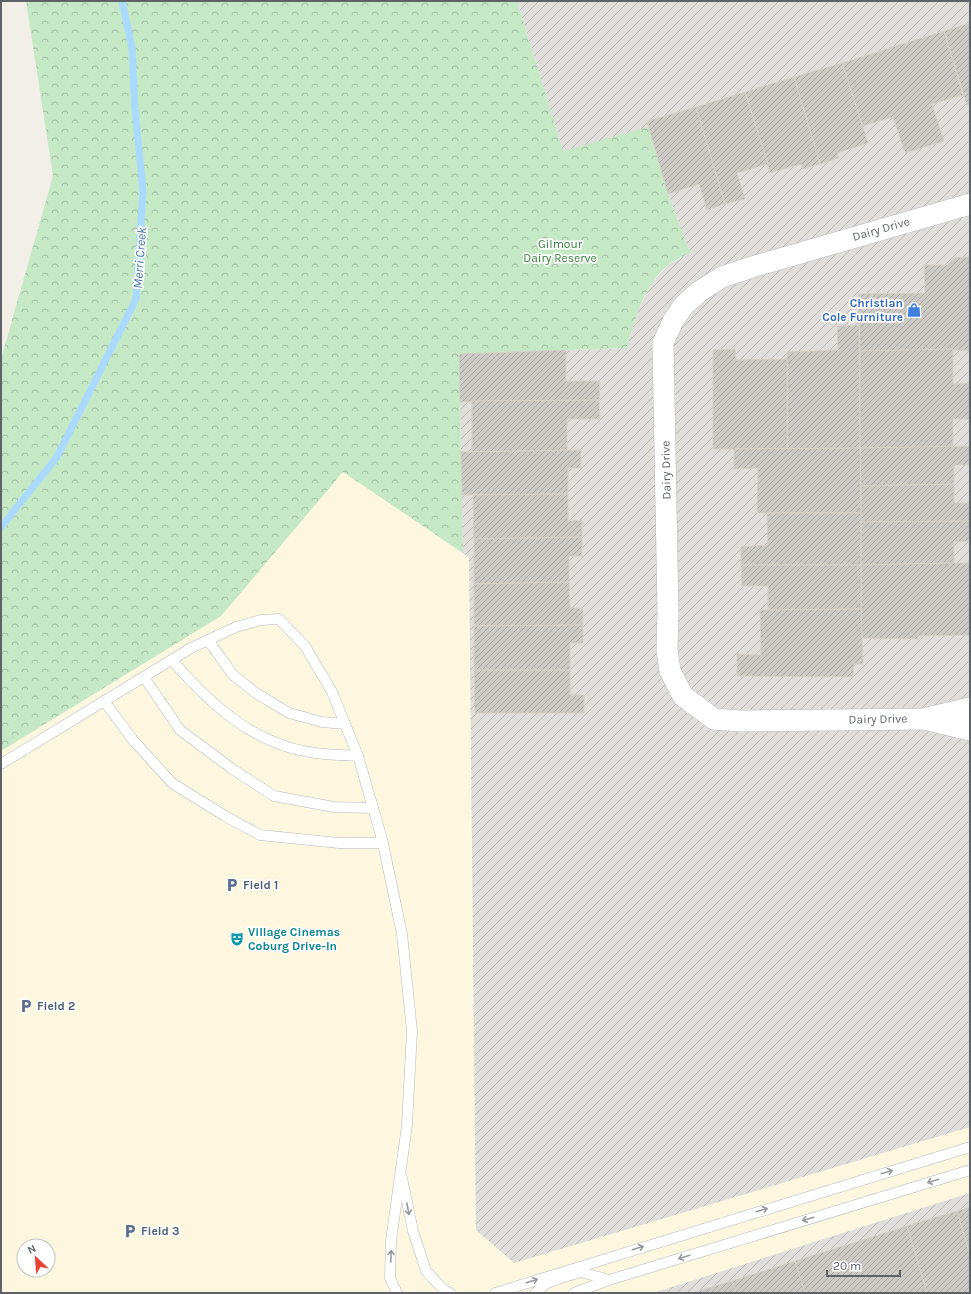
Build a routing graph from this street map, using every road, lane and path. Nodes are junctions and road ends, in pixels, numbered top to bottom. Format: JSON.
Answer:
{"nodes":[{"id":1,"x":970,"y":204,"type":"edge"},
{"id":2,"x":208,"y":640,"type":"junction"},
{"id":3,"x":172,"y":660,"type":"junction"},
{"id":4,"x":144,"y":677,"type":"junction"},
{"id":5,"x":104,"y":701,"type":"junction"},
{"id":6,"x":970,"y":708,"type":"edge"},
{"id":7,"x":923,"y":719,"type":"junction"},
{"id":8,"x":345,"y":724,"type":"junction"},
{"id":9,"x":970,"y":730,"type":"edge"},
{"id":10,"x":358,"y":756,"type":"junction"},
{"id":11,"x":1,"y":764,"type":"edge"},
{"id":12,"x":373,"y":808,"type":"junction"},
{"id":13,"x":383,"y":843,"type":"junction"},
{"id":14,"x":970,"y":1147,"type":"edge"},
{"id":15,"x":400,"y":1170,"type":"junction"},
{"id":16,"x":970,"y":1170,"type":"edge"},
{"id":17,"x":609,"y":1280,"type":"junction"},
{"id":18,"x":397,"y":1293,"type":"edge"},
{"id":19,"x":450,"y":1293,"type":"edge"},
{"id":20,"x":495,"y":1293,"type":"edge"},
{"id":21,"x":535,"y":1293,"type":"edge"},
{"id":22,"x":574,"y":1293,"type":"edge"}],
"edges":[{"from":1,"to":7,"type":"street","name":"Dairy Drive"},
{"from":2,"to":3,"type":"lane"},
{"from":2,"to":8,"type":"lane"},
{"from":2,"to":8,"type":"lane"},
{"from":3,"to":4,"type":"lane"},
{"from":3,"to":10,"type":"lane"},
{"from":4,"to":5,"type":"lane"},
{"from":4,"to":12,"type":"lane"},
{"from":5,"to":11,"type":"lane"},
{"from":5,"to":13,"type":"lane"},
{"from":6,"to":7,"type":"street","name":"Dairy Drive"},
{"from":7,"to":9,"type":"street","name":"Dairy Drive"},
{"from":8,"to":10,"type":"lane"},
{"from":10,"to":12,"type":"lane"},
{"from":12,"to":13,"type":"lane"},
{"from":13,"to":15,"type":"lane"},
{"from":20,"to":14,"type":"lane","one_way":true},
{"from":18,"to":15,"type":"lane","one_way":true},
{"from":15,"to":19,"type":"lane","one_way":true},
{"from":16,"to":17,"type":"lane","one_way":true},
{"from":17,"to":21,"type":"lane"},
{"from":17,"to":22,"type":"lane"}]}
